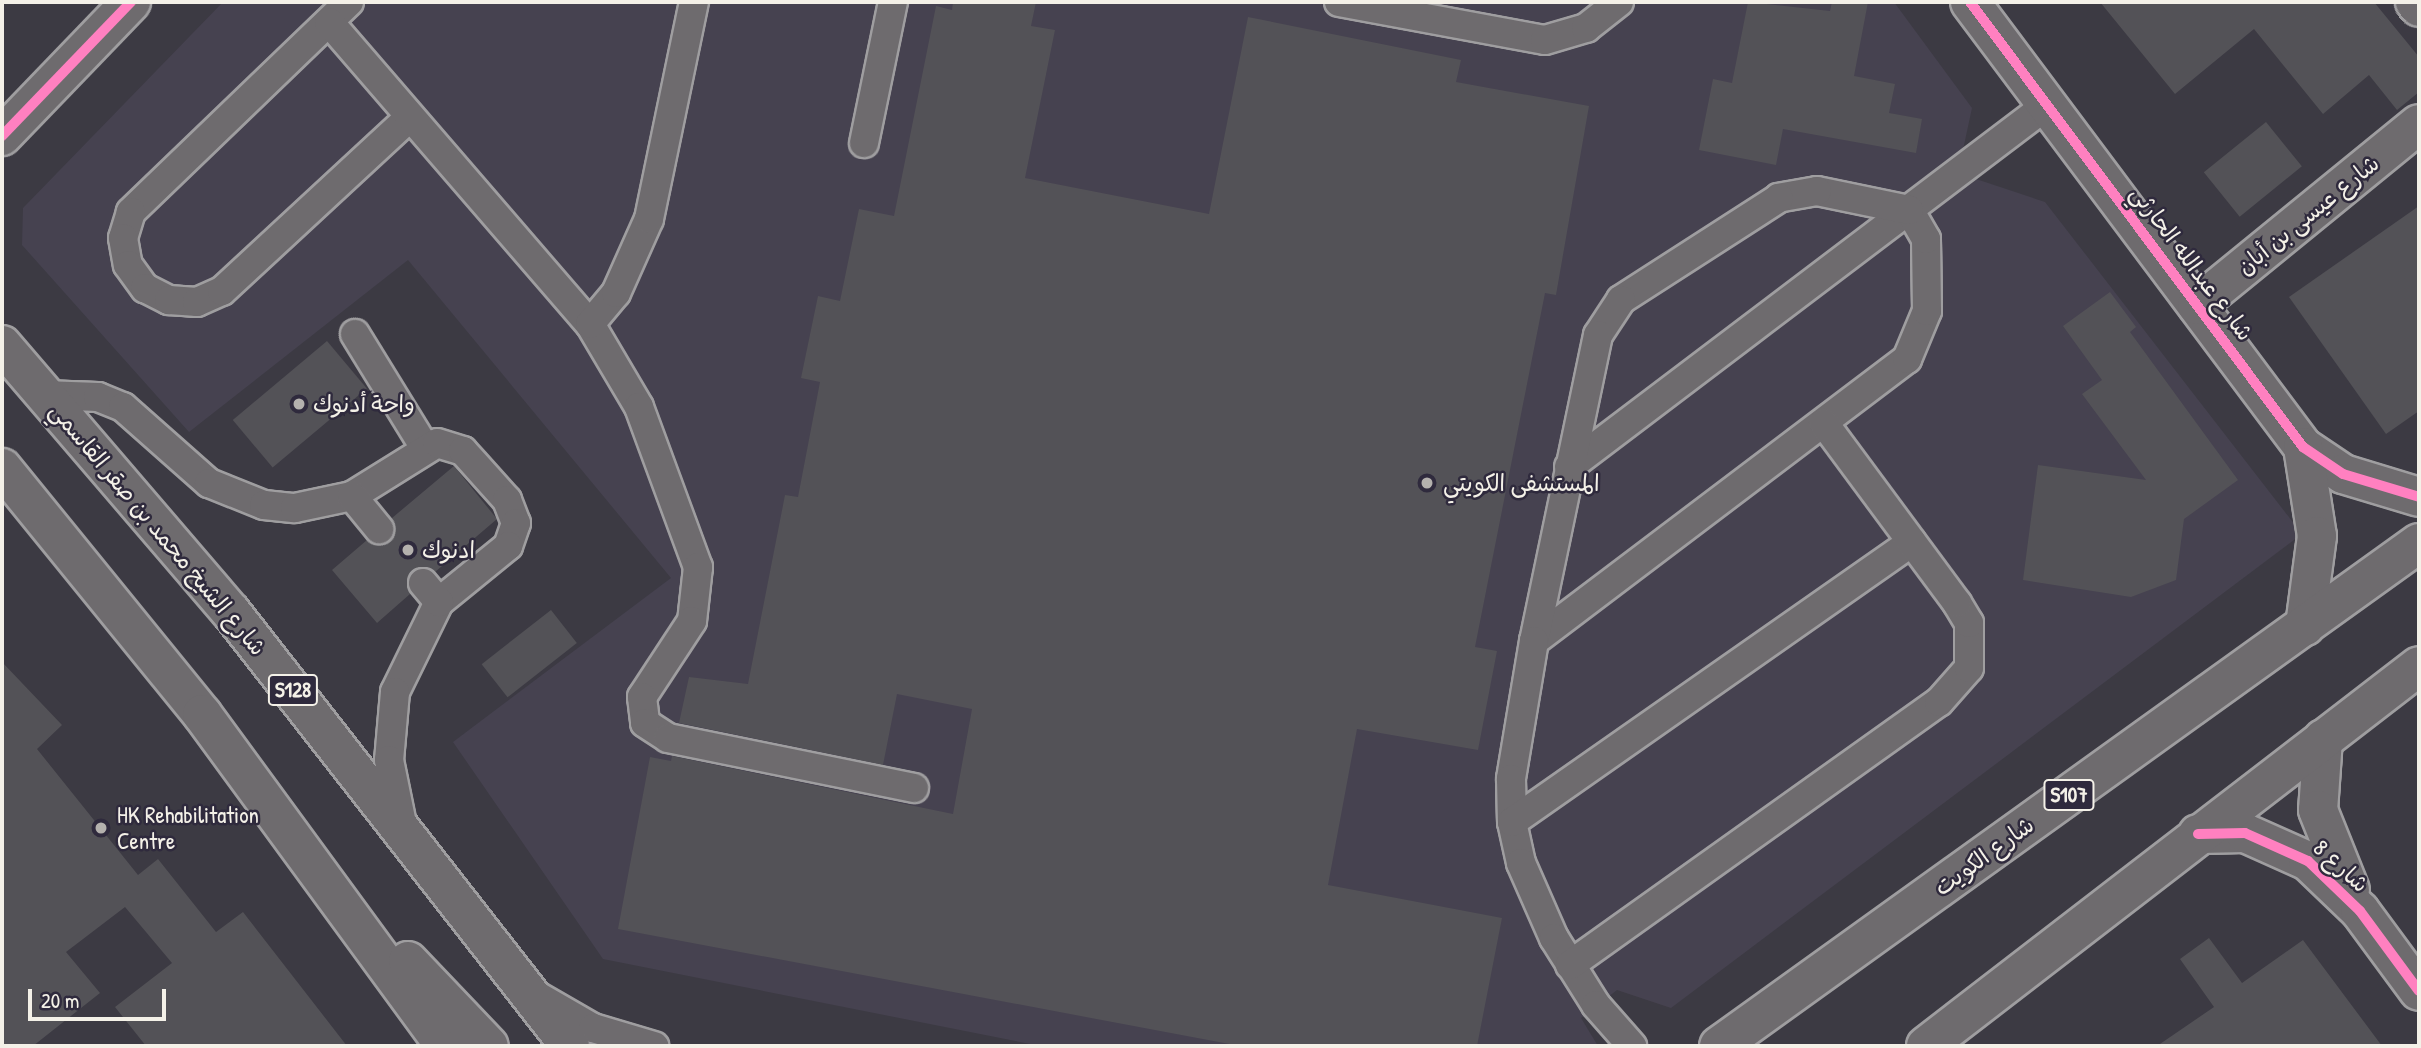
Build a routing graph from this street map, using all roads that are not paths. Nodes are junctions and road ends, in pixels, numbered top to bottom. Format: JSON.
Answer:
{"nodes":[{"id":1,"x":131,"y":2,"type":"edge"},
{"id":2,"x":349,"y":2,"type":"edge"},
{"id":3,"x":694,"y":2,"type":"edge"},
{"id":4,"x":893,"y":2,"type":"edge"},
{"id":5,"x":1339,"y":2,"type":"edge"},
{"id":6,"x":1619,"y":2,"type":"edge"},
{"id":7,"x":1970,"y":2,"type":"edge"},
{"id":8,"x":2415,"y":2,"type":"edge"},
{"id":9,"x":2419,"y":7,"type":"edge"},
{"id":10,"x":330,"y":22,"type":"junction"},
{"id":11,"x":2047,"y":105,"type":"junction"},
{"id":12,"x":409,"y":118,"type":"junction"},
{"id":13,"x":2419,"y":124,"type":"edge"},
{"id":14,"x":2,"y":135,"type":"edge"},
{"id":15,"x":864,"y":143,"type":"dead end"},
{"id":16,"x":1909,"y":210,"type":"junction"},
{"id":17,"x":2197,"y":305,"type":"junction"},
{"id":18,"x":590,"y":324,"type":"junction"},
{"id":19,"x":355,"y":334,"type":"dead end"},
{"id":20,"x":2,"y":345,"type":"edge"},
{"id":21,"x":44,"y":395,"type":"junction"},
{"id":22,"x":1824,"y":423,"type":"junction"},
{"id":23,"x":424,"y":446,"type":"junction"},
{"id":24,"x":2303,"y":447,"type":"junction"},
{"id":25,"x":1569,"y":467,"type":"junction"},
{"id":26,"x":2,"y":468,"type":"edge"},
{"id":27,"x":352,"y":496,"type":"junction"},
{"id":28,"x":2419,"y":497,"type":"edge"},
{"id":29,"x":379,"y":529,"type":"dead end"},
{"id":30,"x":1912,"y":541,"type":"junction"},
{"id":31,"x":2419,"y":543,"type":"edge"},
{"id":32,"x":2305,"y":626,"type":"junction"},
{"id":33,"x":1534,"y":641,"type":"junction"},
{"id":34,"x":2419,"y":666,"type":"edge"},
{"id":35,"x":2323,"y":739,"type":"junction"},
{"id":36,"x":914,"y":788,"type":"dead end"},
{"id":37,"x":1512,"y":821,"type":"junction"},
{"id":38,"x":403,"y":826,"type":"junction"},
{"id":39,"x":2198,"y":834,"type":"junction"},
{"id":40,"x":2360,"y":911,"type":"junction"},
{"id":41,"x":354,"y":913,"type":"junction"},
{"id":42,"x":1570,"y":965,"type":"junction"},
{"id":43,"x":528,"y":990,"type":"junction"},
{"id":44,"x":2419,"y":991,"type":"edge"},
{"id":45,"x":1949,"y":1035,"type":"edge"},
{"id":46,"x":445,"y":1046,"type":"edge"},
{"id":47,"x":489,"y":1046,"type":"edge"},
{"id":48,"x":570,"y":1046,"type":"edge"},
{"id":49,"x":654,"y":1046,"type":"edge"},
{"id":50,"x":1632,"y":1046,"type":"edge"},
{"id":51,"x":1719,"y":1046,"type":"edge"},
{"id":52,"x":1926,"y":1046,"type":"edge"}],
"edges":[{"from":1,"to":14,"type":"main road"},
{"from":2,"to":10,"type":"lane"},
{"from":3,"to":18,"type":"lane"},
{"from":4,"to":15,"type":"lane"},
{"from":5,"to":6,"type":"lane"},
{"from":7,"to":11,"type":"main road","name":"شارع عبدالله الحارثي"},
{"from":8,"to":9,"type":"main road"},
{"from":10,"to":12,"type":"lane"},
{"from":10,"to":12,"type":"lane"},
{"from":11,"to":16,"type":"lane"},
{"from":11,"to":17,"type":"main road","name":"شارع عبدالله الحارثي"},
{"from":12,"to":18,"type":"lane"},
{"from":13,"to":17,"type":"main road","name":"شارع عيسى بن أبان"},
{"from":16,"to":22,"type":"lane"},
{"from":16,"to":25,"type":"lane"},
{"from":16,"to":25,"type":"lane"},
{"from":17,"to":24,"type":"main road","name":"شارع عبدالله الحارثي"},
{"from":18,"to":36,"type":"lane"},
{"from":19,"to":23,"type":"lane"},
{"from":20,"to":21,"type":"main road","name":"شارع الشيخ محمد بن صقر القاسمي","number":"S128"},
{"from":21,"to":27,"type":"lane"},
{"from":21,"to":38,"type":"main road","name":"شارع الشيخ محمد بن صقر القاسمي","number":"S128"},
{"from":22,"to":30,"type":"lane"},
{"from":22,"to":33,"type":"lane"},
{"from":23,"to":27,"type":"lane"},
{"from":23,"to":38,"type":"lane"},
{"from":24,"to":28,"type":"main road","name":"شارع عبدالله الحارثي"},
{"from":24,"to":32,"type":"main road","name":"شارع عبدالله الحارثي"},
{"from":25,"to":33,"type":"lane"},
{"from":26,"to":41,"type":"main road"},
{"from":27,"to":29,"type":"lane"},
{"from":30,"to":37,"type":"lane"},
{"from":30,"to":42,"type":"lane"},
{"from":31,"to":32,"type":"main road","name":"شارع الكويت","number":"S107"},
{"from":32,"to":51,"type":"main road","name":"شارع الكويت","number":"S107"},
{"from":33,"to":37,"type":"lane"},
{"from":34,"to":35,"type":"main road"},
{"from":35,"to":39,"type":"main road"},
{"from":35,"to":40,"type":"main road","name":"شارع 8"},
{"from":37,"to":42,"type":"lane"},
{"from":38,"to":43,"type":"main road","name":"شارع الشيخ محمد بن صقر القاسمي","number":"S128"},
{"from":39,"to":40,"type":"main road","name":"شارع 8"},
{"from":39,"to":45,"type":"main road"},
{"from":40,"to":44,"type":"main road","name":"شارع 8"},
{"from":41,"to":46,"type":"main road"},
{"from":41,"to":47,"type":"main road"},
{"from":42,"to":50,"type":"lane"},
{"from":43,"to":48,"type":"main road","name":"شارع الشيخ محمد بن صقر القاسمي","number":"S128"},
{"from":43,"to":49,"type":"lane"},
{"from":45,"to":52,"type":"main road"}]}
